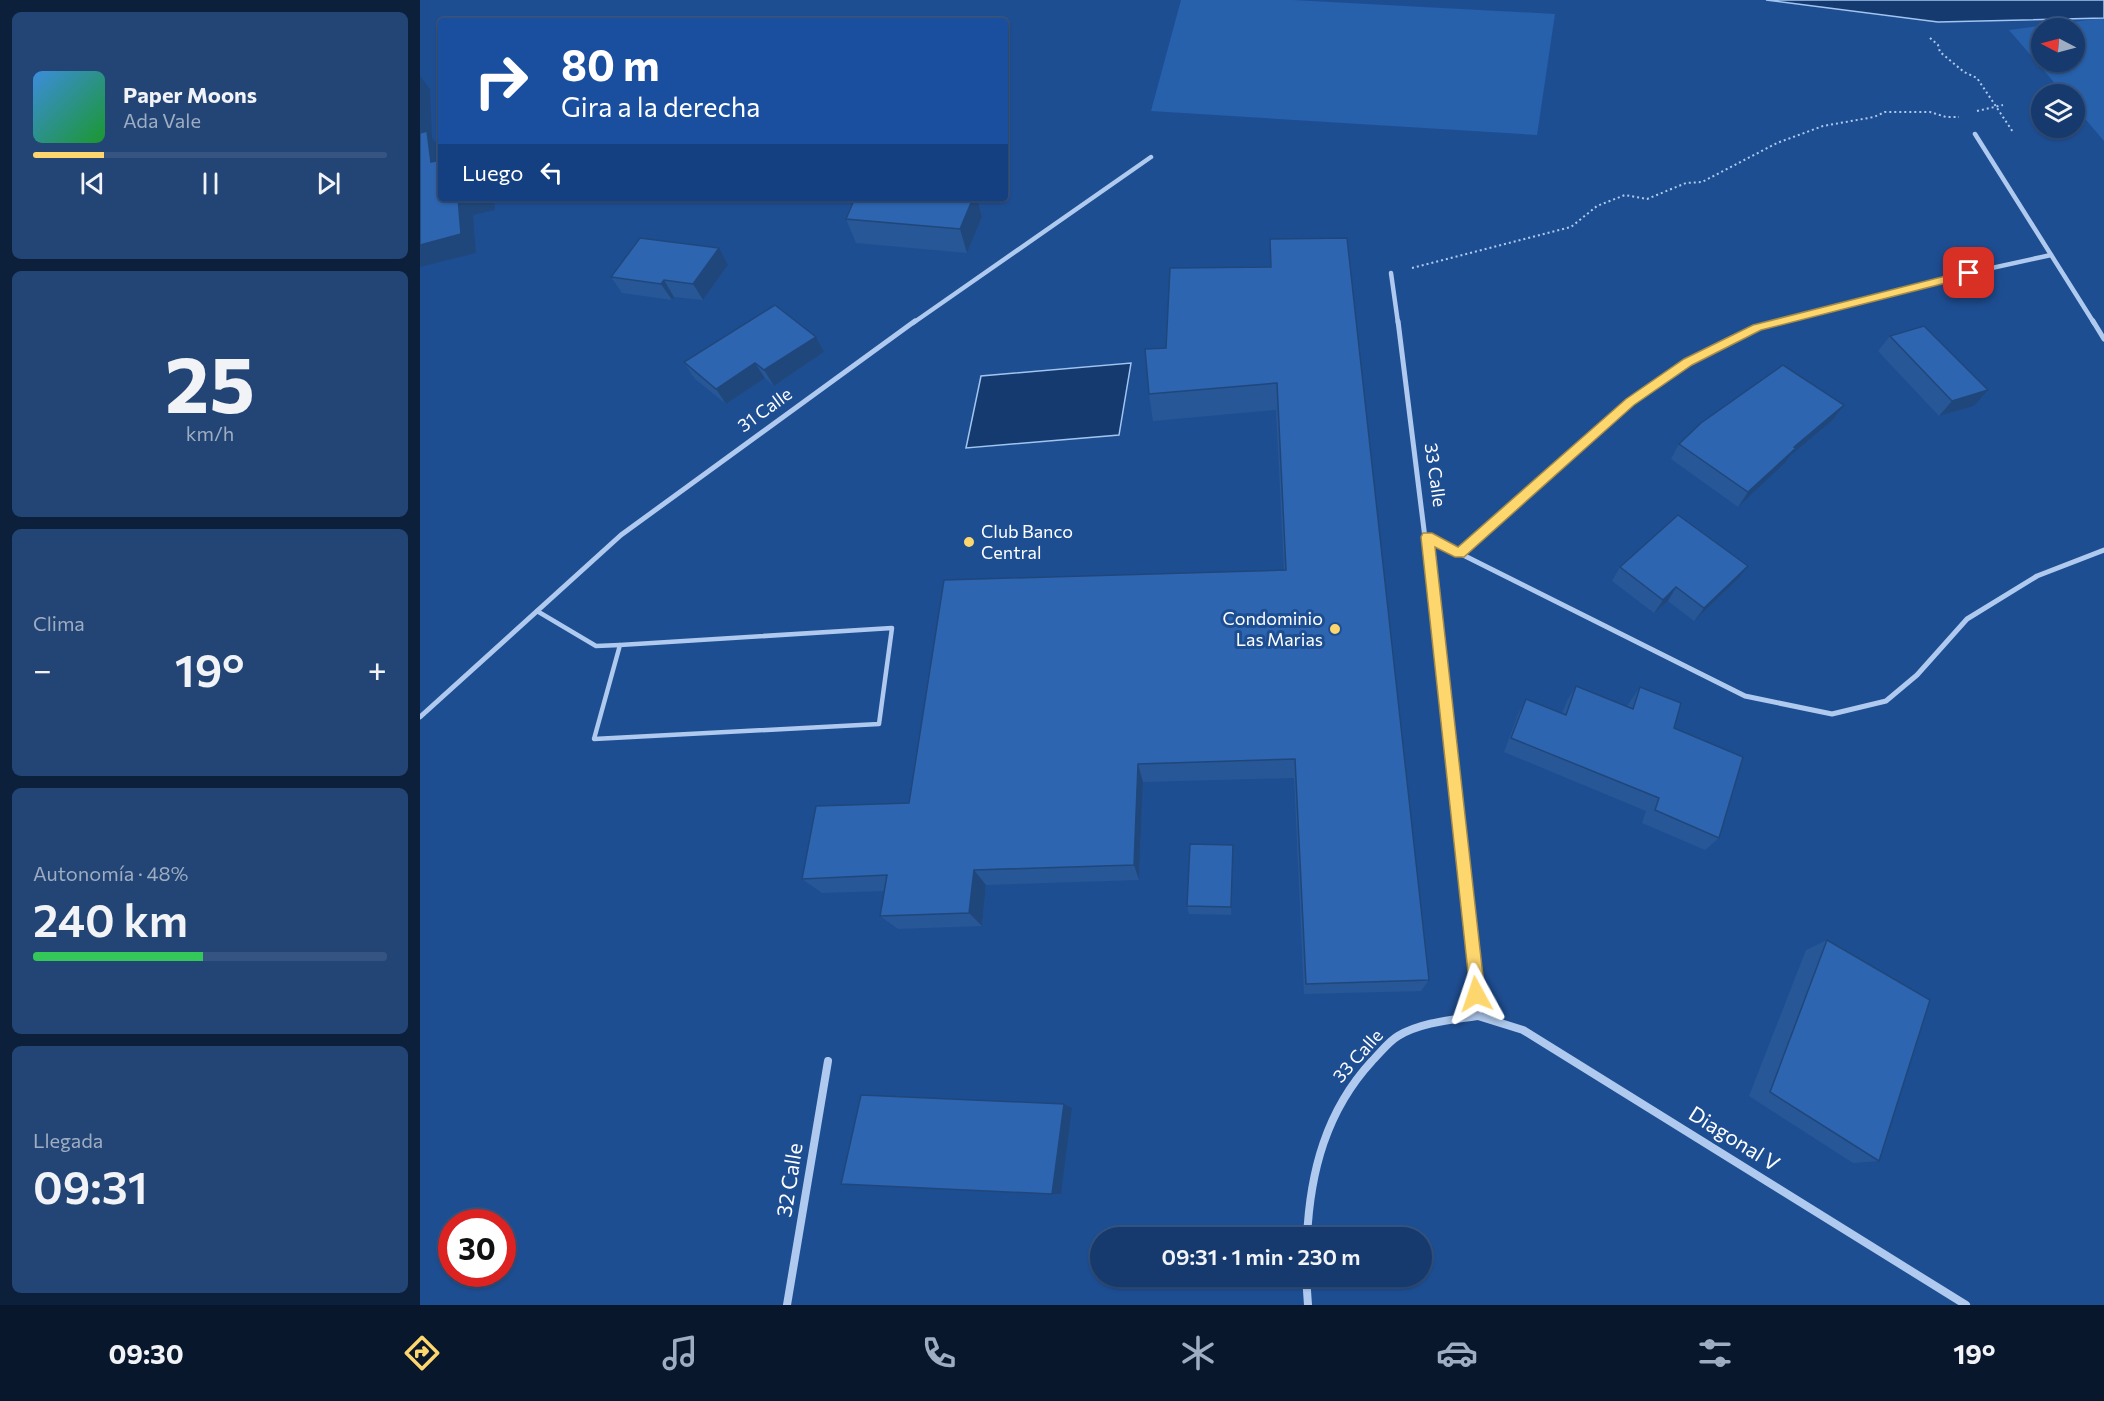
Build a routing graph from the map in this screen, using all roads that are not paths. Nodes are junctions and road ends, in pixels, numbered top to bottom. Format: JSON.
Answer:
{"nodes":[{"id":1,"x":1975,"y":134,"type":"dead end"},
{"id":2,"x":1151,"y":157,"type":"dead end"},
{"id":3,"x":2051,"y":255,"type":"junction"},
{"id":4,"x":1391,"y":273,"type":"road end"},
{"id":5,"x":2104,"y":339,"type":"edge"},
{"id":6,"x":1427,"y":537,"type":"junction"},
{"id":7,"x":2104,"y":550,"type":"edge"},
{"id":8,"x":1460,"y":553,"type":"junction"},
{"id":9,"x":537,"y":611,"type":"junction"},
{"id":10,"x":620,"y":645,"type":"junction"},
{"id":11,"x":420,"y":717,"type":"edge"},
{"id":12,"x":1478,"y":1016,"type":"junction"},
{"id":13,"x":828,"y":1061,"type":"dead end"},
{"id":14,"x":1307,"y":1227,"type":"edge"},
{"id":15,"x":1307,"y":1287,"type":"edge"},
{"id":16,"x":787,"y":1305,"type":"edge"},
{"id":17,"x":1308,"y":1305,"type":"edge"},
{"id":18,"x":1966,"y":1305,"type":"edge"}],
"edges":[{"from":1,"to":3,"type":"street"},
{"from":2,"to":9,"type":"street","name":"31 Calle"},
{"from":3,"to":5,"type":"street"},
{"from":3,"to":8,"type":"street"},
{"from":4,"to":6,"type":"street","name":"33 Calle"},
{"from":6,"to":8,"type":"street"},
{"from":6,"to":12,"type":"street","name":"33 Calle"},
{"from":7,"to":8,"type":"street"},
{"from":9,"to":10,"type":"lane"},
{"from":9,"to":11,"type":"street","name":"31 Calle"},
{"from":10,"to":10,"type":"lane"},
{"from":12,"to":14,"type":"street","name":"33 Calle"},
{"from":12,"to":18,"type":"street","name":"Diagonal V"},
{"from":13,"to":16,"type":"street","name":"32 Calle"},
{"from":15,"to":17,"type":"street"}]}
